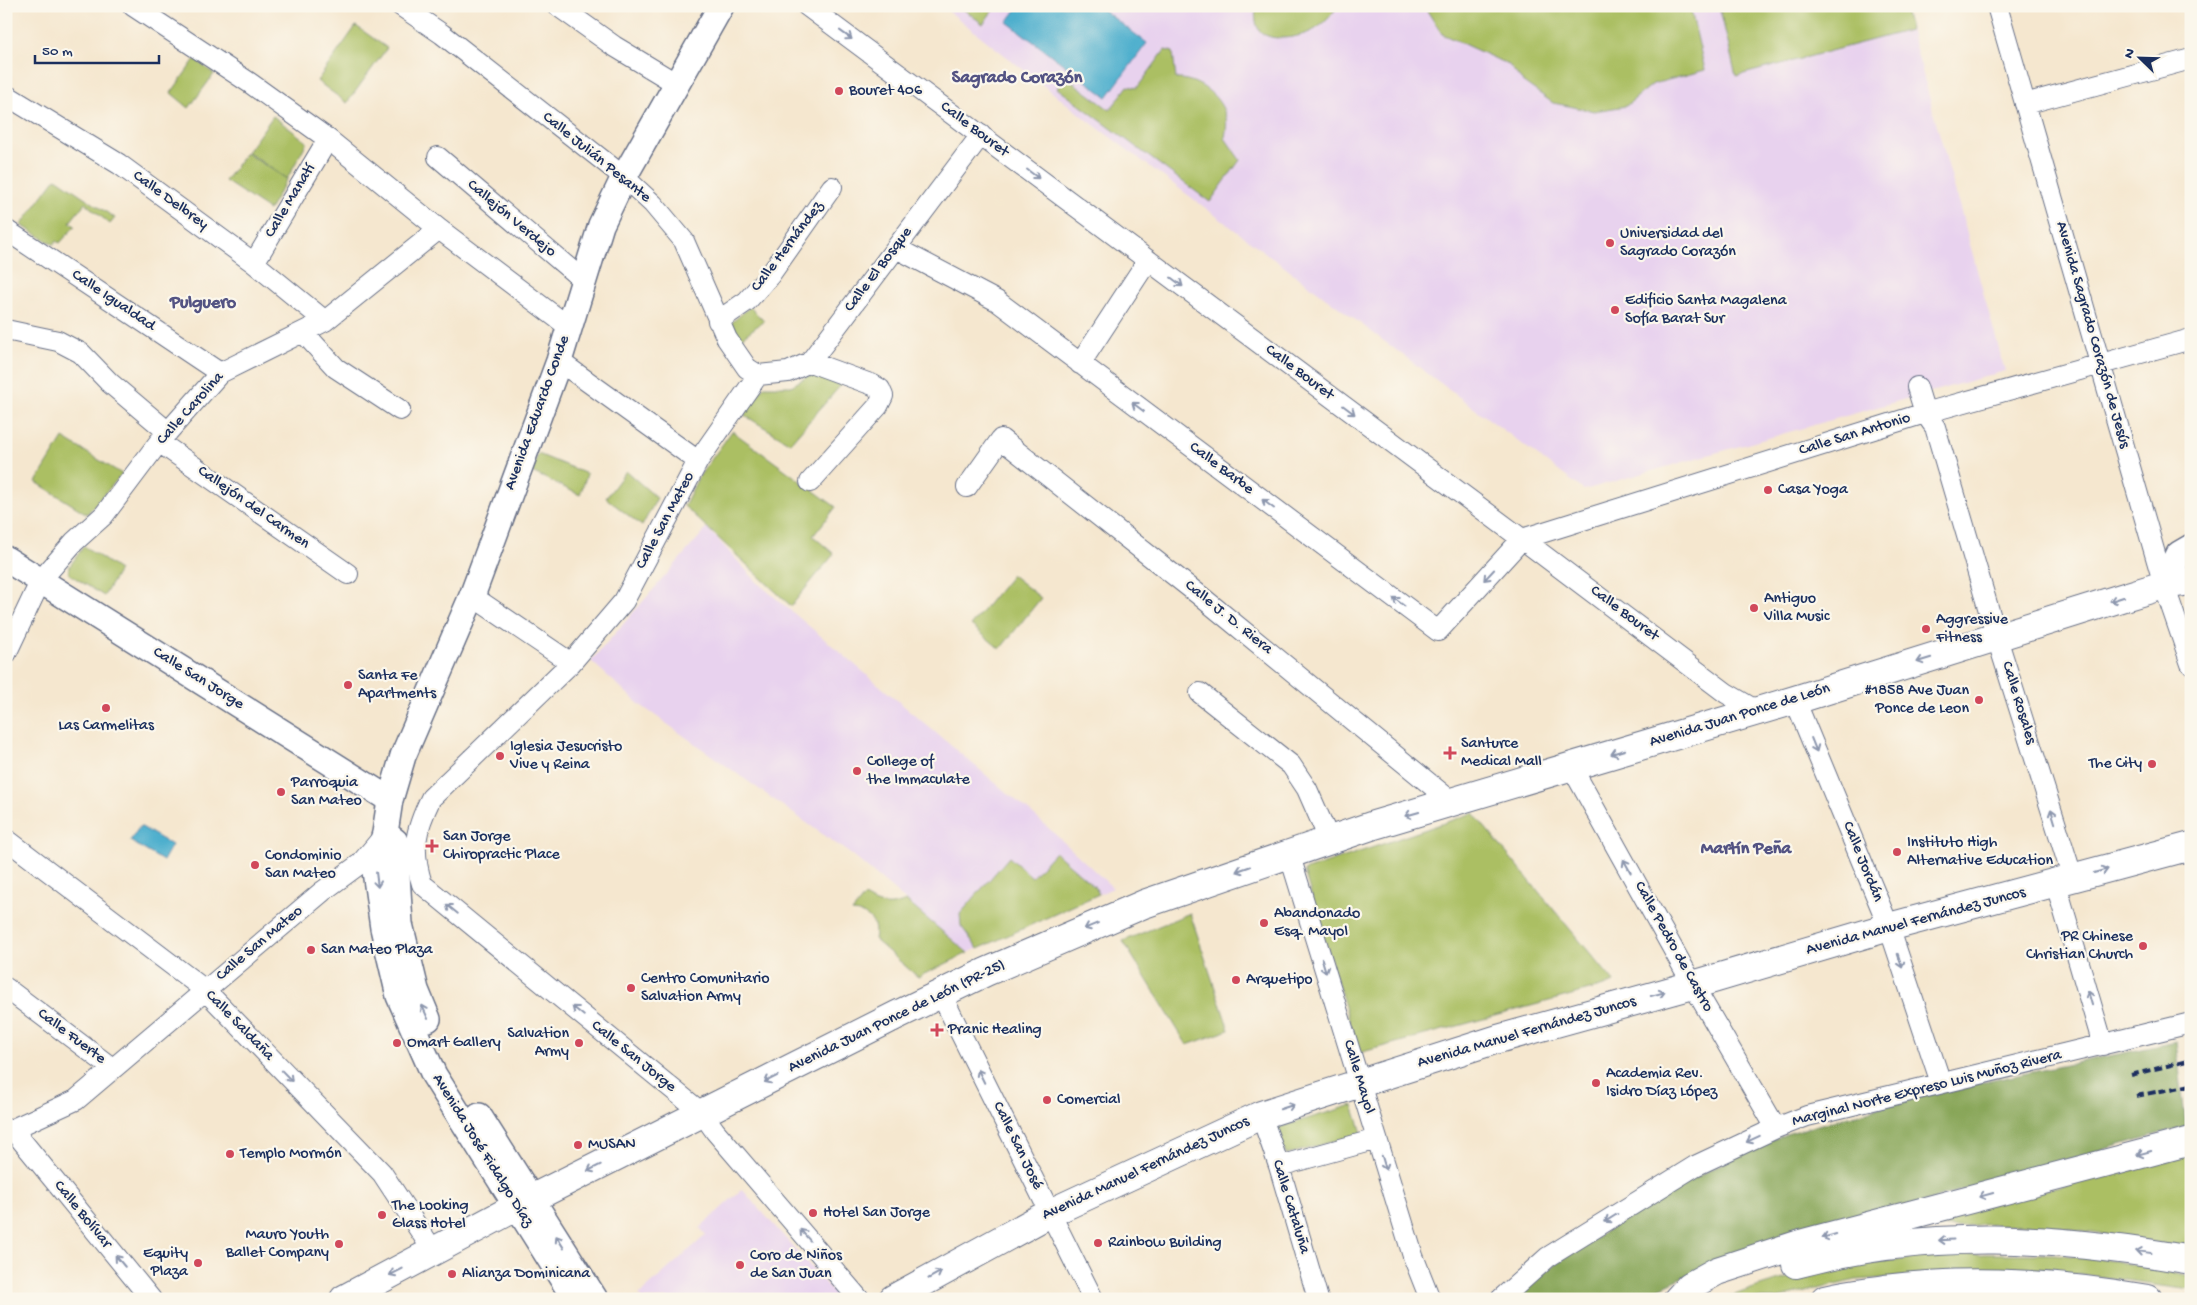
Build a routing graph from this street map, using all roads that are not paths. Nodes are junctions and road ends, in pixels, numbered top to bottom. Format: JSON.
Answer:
{"nodes":[{"id":1,"x":133,"y":6,"type":"edge"},
{"id":2,"x":401,"y":6,"type":"edge"},
{"id":3,"x":558,"y":6,"type":"edge"},
{"id":4,"x":721,"y":6,"type":"edge"},
{"id":5,"x":807,"y":6,"type":"edge"},
{"id":6,"x":1997,"y":6,"type":"edge"},
{"id":7,"x":2191,"y":59,"type":"edge"},
{"id":8,"x":677,"y":84,"type":"junction"},
{"id":9,"x":6,"y":95,"type":"edge"},
{"id":10,"x":2025,"y":104,"type":"junction"},
{"id":11,"x":982,"y":135,"type":"junction"},
{"id":12,"x":328,"y":140,"type":"junction"},
{"id":13,"x":438,"y":157,"type":"dead end"},
{"id":14,"x":624,"y":177,"type":"junction"},
{"id":15,"x":832,"y":188,"type":"dead end"},
{"id":16,"x":439,"y":229,"type":"junction"},
{"id":17,"x":6,"y":230,"type":"edge"},
{"id":18,"x":896,"y":248,"type":"junction"},
{"id":19,"x":1148,"y":260,"type":"junction"},
{"id":20,"x":254,"y":263,"type":"junction"},
{"id":21,"x":584,"y":281,"type":"junction"},
{"id":22,"x":325,"y":321,"type":"junction"},
{"id":23,"x":718,"y":321,"type":"junction"},
{"id":24,"x":569,"y":327,"type":"junction"},
{"id":25,"x":6,"y":330,"type":"edge"},
{"id":26,"x":303,"y":332,"type":"junction"},
{"id":27,"x":2191,"y":339,"type":"edge"},
{"id":28,"x":559,"y":361,"type":"junction"},
{"id":29,"x":810,"y":362,"type":"junction"},
{"id":30,"x":2100,"y":363,"type":"junction"},
{"id":31,"x":1080,"y":364,"type":"junction"},
{"id":32,"x":220,"y":373,"type":"junction"},
{"id":33,"x":758,"y":375,"type":"junction"},
{"id":34,"x":1917,"y":387,"type":"dead end"},
{"id":35,"x":400,"y":410,"type":"dead end"},
{"id":36,"x":1925,"y":413,"type":"junction"},
{"id":37,"x":164,"y":437,"type":"junction"},
{"id":38,"x":698,"y":461,"type":"junction"},
{"id":39,"x":810,"y":482,"type":"dead end"},
{"id":40,"x":967,"y":487,"type":"dead end"},
{"id":41,"x":1522,"y":539,"type":"junction"},
{"id":42,"x":2191,"y":547,"type":"edge"},
{"id":43,"x":6,"y":559,"type":"edge"},
{"id":44,"x":348,"y":574,"type":"dead end"},
{"id":45,"x":41,"y":580,"type":"junction"},
{"id":46,"x":2191,"y":581,"type":"edge"},
{"id":47,"x":2164,"y":585,"type":"junction"},
{"id":48,"x":472,"y":596,"type":"junction"},
{"id":49,"x":1992,"y":639,"type":"junction"},
{"id":50,"x":6,"y":654,"type":"edge"},
{"id":51,"x":571,"y":663,"type":"junction"},
{"id":52,"x":2191,"y":664,"type":"edge"},
{"id":53,"x":1200,"y":693,"type":"dead end"},
{"id":54,"x":1798,"y":706,"type":"junction"},
{"id":55,"x":1757,"y":710,"type":"junction"},
{"id":56,"x":1570,"y":766,"type":"junction"},
{"id":57,"x":390,"y":800,"type":"junction"},
{"id":58,"x":1452,"y":802,"type":"junction"},
{"id":59,"x":418,"y":826,"type":"joint"},
{"id":60,"x":385,"y":833,"type":"junction"},
{"id":61,"x":6,"y":839,"type":"edge"},
{"id":62,"x":1329,"y":839,"type":"junction"},
{"id":63,"x":2191,"y":846,"type":"edge"},
{"id":64,"x":1289,"y":853,"type":"junction"},
{"id":65,"x":2065,"y":881,"type":"junction"},
{"id":66,"x":1889,"y":927,"type":"junction"},
{"id":67,"x":1693,"y":985,"type":"junction"},
{"id":68,"x":6,"y":988,"type":"edge"},
{"id":69,"x":205,"y":990,"type":"junction"},
{"id":70,"x":941,"y":994,"type":"junction"},
{"id":71,"x":2191,"y":1023,"type":"edge"},
{"id":72,"x":2103,"y":1045,"type":"junction"},
{"id":73,"x":112,"y":1068,"type":"junction"},
{"id":74,"x":1360,"y":1083,"type":"junction"},
{"id":75,"x":1941,"y":1084,"type":"junction"},
{"id":76,"x":703,"y":1114,"type":"junction"},
{"id":77,"x":1261,"y":1115,"type":"junction"},
{"id":78,"x":1776,"y":1128,"type":"junction"},
{"id":79,"x":10,"y":1131,"type":"edge"},
{"id":80,"x":1376,"y":1139,"type":"junction"},
{"id":81,"x":2191,"y":1141,"type":"edge"},
{"id":82,"x":1279,"y":1166,"type":"junction"},
{"id":83,"x":524,"y":1203,"type":"junction"},
{"id":84,"x":1050,"y":1213,"type":"junction"},
{"id":85,"x":434,"y":1252,"type":"junction"},
{"id":86,"x":2191,"y":1260,"type":"edge"},
{"id":87,"x":2013,"y":1283,"type":"junction"},
{"id":88,"x":1312,"y":1297,"type":"edge"},
{"id":89,"x":151,"y":1299,"type":"edge"},
{"id":90,"x":344,"y":1299,"type":"edge"},
{"id":91,"x":575,"y":1299,"type":"edge"},
{"id":92,"x":595,"y":1299,"type":"edge"},
{"id":93,"x":859,"y":1299,"type":"edge"},
{"id":94,"x":893,"y":1299,"type":"edge"},
{"id":95,"x":1093,"y":1299,"type":"edge"},
{"id":96,"x":1430,"y":1299,"type":"edge"},
{"id":97,"x":1501,"y":1299,"type":"edge"},
{"id":98,"x":1678,"y":1299,"type":"edge"},
{"id":99,"x":1698,"y":1299,"type":"edge"},
{"id":100,"x":1825,"y":1299,"type":"edge"},
{"id":101,"x":1977,"y":1299,"type":"edge"},
{"id":102,"x":2148,"y":1299,"type":"edge"}],
"edges":[{"from":1,"to":12,"type":"street"},
{"from":2,"to":14,"type":"street","name":"Calle Julián Pesante"},
{"from":3,"to":8,"type":"street"},
{"from":4,"to":8,"type":"street","name":"Avenida Eduardo Conde"},
{"from":5,"to":11,"type":"street","name":"Calle Bouret","one_way":true},
{"from":6,"to":10,"type":"street","name":"Avenida Sagrado Corazón de Jesús"},
{"from":7,"to":10,"type":"street"},
{"from":8,"to":14,"type":"street","name":"Avenida Eduardo Conde"},
{"from":9,"to":20,"type":"street","name":"Calle Delbrey"},
{"from":10,"to":30,"type":"street","name":"Avenida Sagrado Corazón de Jesús"},
{"from":11,"to":18,"type":"street","name":"Calle El Bosque"},
{"from":11,"to":19,"type":"street","name":"Calle Bouret","one_way":true},
{"from":12,"to":16,"type":"street"},
{"from":12,"to":20,"type":"street","name":"Calle Manatí"},
{"from":13,"to":21,"type":"street","name":"Callejón Verdejo"},
{"from":14,"to":21,"type":"street","name":"Avenida Eduardo Conde"},
{"from":14,"to":23,"type":"street","name":"Calle Julián Pesante"},
{"from":15,"to":23,"type":"street","name":"Calle Hernández"},
{"from":16,"to":22,"type":"street","name":"Calle Carolina"},
{"from":16,"to":24,"type":"street"},
{"from":17,"to":32,"type":"street","name":"Calle Igualdad"},
{"from":18,"to":29,"type":"street","name":"Calle El Bosque"},
{"from":18,"to":31,"type":"street","name":"Calle Barbe"},
{"from":19,"to":31,"type":"street"},
{"from":19,"to":41,"type":"street","name":"Calle Bouret","one_way":true},
{"from":20,"to":22,"type":"street","name":"Calle Delbrey"},
{"from":21,"to":24,"type":"street","name":"Avenida Eduardo Conde"},
{"from":22,"to":26,"type":"street","name":"Calle Carolina"},
{"from":23,"to":33,"type":"street","name":"Calle Julián Pesante"},
{"from":24,"to":28,"type":"street","name":"Avenida Eduardo Conde"},
{"from":25,"to":37,"type":"street","name":"Callejón del Carmen"},
{"from":26,"to":32,"type":"street","name":"Calle Carolina"},
{"from":26,"to":35,"type":"street"},
{"from":27,"to":30,"type":"street","name":"Calle San Antonio"},
{"from":28,"to":38,"type":"street"},
{"from":28,"to":48,"type":"street","name":"Avenida Eduardo Conde"},
{"from":29,"to":33,"type":"street","name":"Calle El Bosque"},
{"from":29,"to":39,"type":"street"},
{"from":30,"to":36,"type":"street","name":"Calle San Antonio"},
{"from":30,"to":47,"type":"street","name":"Avenida Sagrado Corazón de Jesús"},
{"from":41,"to":31,"type":"street","name":"Calle Barbe","one_way":true},
{"from":32,"to":37,"type":"street","name":"Calle Carolina"},
{"from":33,"to":38,"type":"street","name":"Calle San Mateo"},
{"from":34,"to":36,"type":"street","name":"Calle Rosales"},
{"from":36,"to":41,"type":"street","name":"Calle San Antonio"},
{"from":36,"to":49,"type":"street","name":"Calle Rosales"},
{"from":37,"to":44,"type":"street","name":"Callejón del Carmen"},
{"from":37,"to":45,"type":"street","name":"Calle Carolina"},
{"from":38,"to":51,"type":"street","name":"Calle San Mateo"},
{"from":40,"to":58,"type":"street","name":"Calle J. D. Riera"},
{"from":41,"to":55,"type":"street","name":"Calle Bouret"},
{"from":42,"to":47,"type":"street"},
{"from":43,"to":45,"type":"street","name":"Calle San Jorge"},
{"from":45,"to":50,"type":"street","name":"Calle Carolina"},
{"from":45,"to":57,"type":"street","name":"Calle San Jorge"},
{"from":46,"to":47,"type":"main road","name":"Avenida Juan Ponce de León"},
{"from":47,"to":49,"type":"main road","name":"Avenida Juan Ponce de León","one_way":true},
{"from":47,"to":52,"type":"street","name":"Avenida Sagrado Corazón de Jesús"},
{"from":48,"to":51,"type":"street"},
{"from":48,"to":57,"type":"street","name":"Avenida Eduardo Conde"},
{"from":49,"to":54,"type":"main road","name":"Avenida Juan Ponce de León","one_way":true},
{"from":65,"to":49,"type":"street","name":"Calle Rosales","one_way":true},
{"from":51,"to":59,"type":"street","name":"Calle San Mateo"},
{"from":53,"to":62,"type":"street"},
{"from":54,"to":55,"type":"main road","name":"Avenida Juan Ponce de León"},
{"from":54,"to":66,"type":"street","name":"Calle Jordán","one_way":true},
{"from":55,"to":56,"type":"main road","name":"Avenida Juan Ponce de León","one_way":true},
{"from":56,"to":58,"type":"main road","name":"Avenida Juan Ponce de León"},
{"from":67,"to":56,"type":"street","name":"Calle Pedro de Castro","one_way":true},
{"from":57,"to":60,"type":"street","name":"Avenida Eduardo Conde"},
{"from":58,"to":62,"type":"main road","name":"Avenida Juan Ponce de León","one_way":true},
{"from":76,"to":59,"type":"street","name":"Calle San Jorge","one_way":true},
{"from":60,"to":69,"type":"street","name":"Calle San Mateo"},
{"from":60,"to":83,"type":"street","name":"Avenida José Fidalgo Díaz"},
{"from":61,"to":69,"type":"street","name":"Calle Saldaña"},
{"from":62,"to":64,"type":"main road","name":"Avenida Juan Ponce de León"},
{"from":65,"to":63,"type":"main road","name":"Avenida Manuel Fernández Juncos","one_way":true},
{"from":64,"to":70,"type":"main road","name":"Avenida Juan Ponce de León (PR-25)","one_way":true},
{"from":64,"to":74,"type":"street","name":"Calle Mayol","one_way":true},
{"from":65,"to":66,"type":"main road","name":"Avenida Manuel Fernández Juncos"},
{"from":72,"to":65,"type":"street","name":"Calle Rosales","one_way":true},
{"from":66,"to":67,"type":"main road","name":"Avenida Manuel Fernández Juncos"},
{"from":66,"to":75,"type":"street","name":"Calle Jordán","one_way":true},
{"from":74,"to":67,"type":"main road","name":"Avenida Manuel Fernández Juncos","one_way":true},
{"from":67,"to":78,"type":"street","name":"Calle Pedro de Castro"},
{"from":68,"to":73,"type":"street","name":"Calle Fuerte"},
{"from":69,"to":73,"type":"street","name":"Calle San Mateo"},
{"from":69,"to":85,"type":"street","name":"Calle Saldaña","one_way":true},
{"from":70,"to":76,"type":"main road","name":"Avenida Juan Ponce de León (PR-25)","one_way":true},
{"from":84,"to":70,"type":"street","name":"Calle San José","one_way":true},
{"from":71,"to":72,"type":"street","name":"Marginal Norte Expreso Luis Muñoz Rivera"},
{"from":72,"to":75,"type":"street","name":"Marginal Norte Expreso Luis Muñoz Rivera"},
{"from":73,"to":79,"type":"street","name":"Calle San Mateo"},
{"from":77,"to":74,"type":"main road","name":"Avenida Manuel Fernández Juncos","one_way":true},
{"from":74,"to":80,"type":"street","name":"Calle Mayol"},
{"from":75,"to":78,"type":"street","name":"Marginal Norte Expreso Luis Muñoz Rivera"},
{"from":76,"to":83,"type":"main road","name":"Avenida Juan Ponce de León (PR-25)","one_way":true},
{"from":93,"to":76,"type":"street","name":"Calle San Jorge","one_way":true},
{"from":77,"to":82,"type":"street","name":"Calle Cataluña"},
{"from":77,"to":84,"type":"main road","name":"Avenida Manuel Fernández Juncos"},
{"from":78,"to":97,"type":"street","name":"Marginal Norte Expreso Luis Muñoz Rivera","one_way":true},
{"from":89,"to":79,"type":"street","name":"Calle Bolívar","one_way":true},
{"from":80,"to":82,"type":"street"},
{"from":80,"to":96,"type":"street","name":"Calle Mayol","one_way":true},
{"from":81,"to":98,"type":"main road","one_way":true},
{"from":82,"to":88,"type":"street","name":"Calle Cataluña"},
{"from":83,"to":85,"type":"main road"},
{"from":83,"to":91,"type":"street","name":"Avenida José Fidalgo Díaz"},
{"from":92,"to":83,"type":"street","name":"Avenida José Fidalgo Díaz","one_way":true},
{"from":94,"to":84,"type":"main road","name":"Avenida Manuel Fernández Juncos","one_way":true},
{"from":84,"to":95,"type":"street","name":"Calle San José"},
{"from":85,"to":90,"type":"main road","one_way":true},
{"from":86,"to":99,"type":"main road","one_way":true},
{"from":87,"to":100,"type":"main road"},
{"from":87,"to":101,"type":"main road"},
{"from":87,"to":102,"type":"main road"}]}
